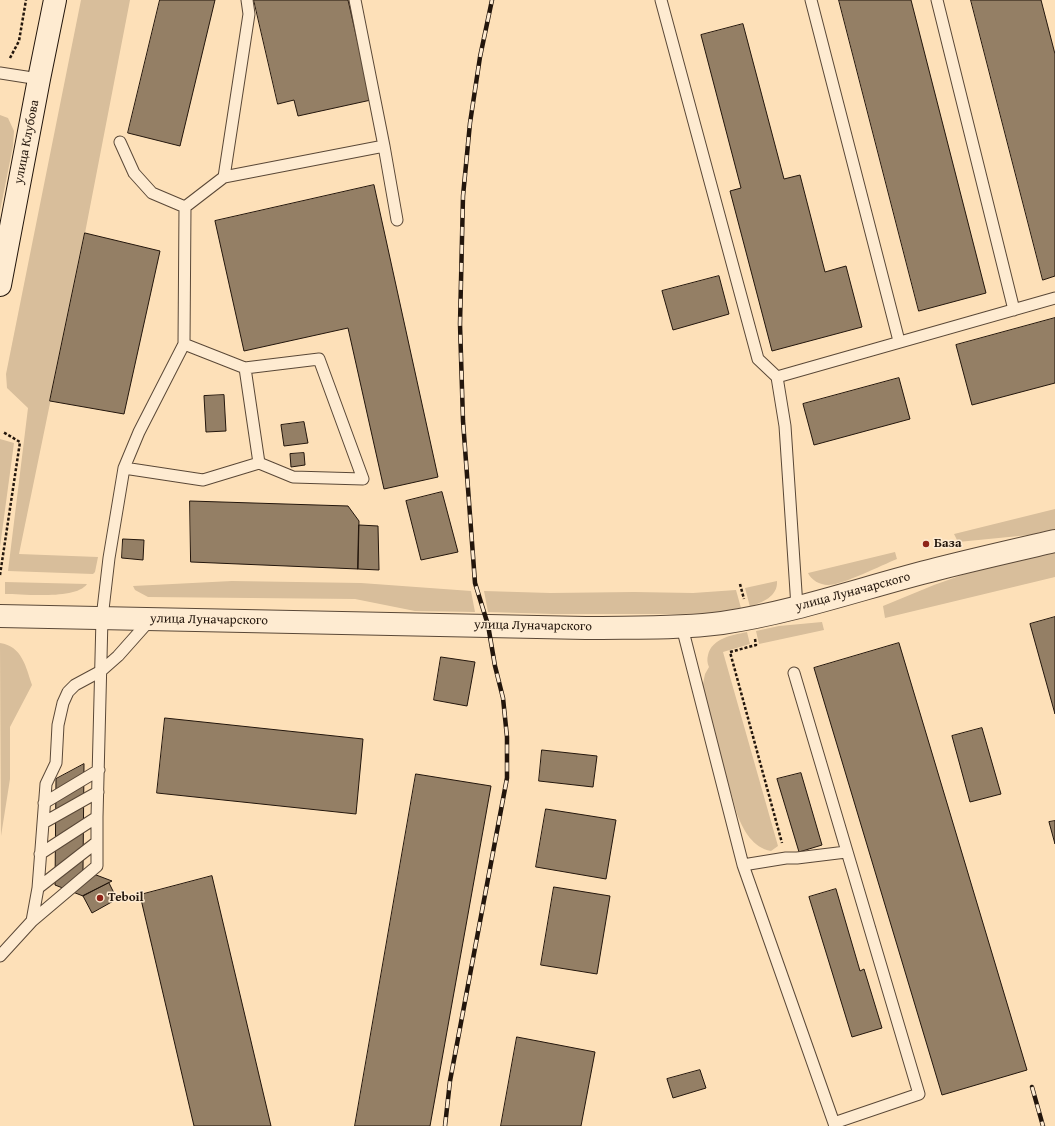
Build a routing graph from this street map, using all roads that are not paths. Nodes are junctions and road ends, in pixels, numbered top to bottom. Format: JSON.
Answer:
{"nodes":[{"id":1,"x":56,"y":0,"type":"edge"},
{"id":2,"x":247,"y":0,"type":"edge"},
{"id":3,"x":355,"y":0,"type":"edge"},
{"id":4,"x":661,"y":0,"type":"edge"},
{"id":5,"x":810,"y":0,"type":"edge"},
{"id":6,"x":937,"y":0,"type":"edge"},
{"id":7,"x":2,"y":73,"type":"edge"},
{"id":8,"x":39,"y":79,"type":"junction"},
{"id":9,"x":120,"y":142,"type":"dead end"},
{"id":10,"x":384,"y":146,"type":"junction"},
{"id":11,"x":224,"y":177,"type":"junction"},
{"id":12,"x":186,"y":207,"type":"junction"},
{"id":13,"x":397,"y":220,"type":"dead end"},
{"id":14,"x":0,"y":285,"type":"edge"},
{"id":15,"x":1055,"y":298,"type":"edge"},
{"id":16,"x":1014,"y":310,"type":"junction"},
{"id":17,"x":899,"y":341,"type":"junction"},
{"id":18,"x":184,"y":344,"type":"junction"},
{"id":19,"x":245,"y":368,"type":"junction"},
{"id":20,"x":777,"y":377,"type":"junction"},
{"id":21,"x":260,"y":463,"type":"junction"},
{"id":22,"x":124,"y":468,"type":"junction"},
{"id":23,"x":1055,"y":541,"type":"edge"},
{"id":24,"x":797,"y":607,"type":"junction"},
{"id":25,"x":0,"y":616,"type":"edge"},
{"id":26,"x":102,"y":618,"type":"junction"},
{"id":27,"x":150,"y":619,"type":"junction"},
{"id":28,"x":682,"y":627,"type":"junction"},
{"id":29,"x":101,"y":671,"type":"junction"},
{"id":30,"x":794,"y":673,"type":"dead end"},
{"id":31,"x":98,"y":770,"type":"junction"},
{"id":32,"x":98,"y":792,"type":"junction"},
{"id":33,"x":44,"y":803,"type":"junction"},
{"id":34,"x":97,"y":817,"type":"junction"},
{"id":35,"x":43,"y":824,"type":"junction"},
{"id":36,"x":97,"y":842,"type":"junction"},
{"id":37,"x":846,"y":852,"type":"junction"},
{"id":38,"x":40,"y":854,"type":"junction"},
{"id":39,"x":743,"y":865,"type":"junction"},
{"id":40,"x":38,"y":888,"type":"junction"},
{"id":41,"x":32,"y":921,"type":"junction"},
{"id":42,"x":0,"y":956,"type":"edge"},
{"id":43,"x":835,"y":1124,"type":"edge"}],
"edges":[{"from":1,"to":8,"type":"street","name":"улица Клубова"},
{"from":2,"to":11,"type":"lane"},
{"from":3,"to":10,"type":"lane"},
{"from":4,"to":20,"type":"lane"},
{"from":5,"to":17,"type":"lane"},
{"from":6,"to":16,"type":"lane"},
{"from":7,"to":8,"type":"lane"},
{"from":8,"to":14,"type":"street","name":"улица Клубова"},
{"from":9,"to":12,"type":"lane"},
{"from":10,"to":11,"type":"lane"},
{"from":10,"to":13,"type":"lane"},
{"from":11,"to":12,"type":"lane"},
{"from":12,"to":18,"type":"lane"},
{"from":15,"to":16,"type":"lane"},
{"from":16,"to":17,"type":"lane"},
{"from":17,"to":20,"type":"lane"},
{"from":18,"to":19,"type":"lane"},
{"from":18,"to":22,"type":"lane"},
{"from":19,"to":21,"type":"lane"},
{"from":19,"to":21,"type":"lane"},
{"from":20,"to":24,"type":"lane"},
{"from":21,"to":22,"type":"lane"},
{"from":22,"to":26,"type":"lane"},
{"from":23,"to":24,"type":"street","name":"улица Луначарского"},
{"from":24,"to":28,"type":"street","name":"улица Луначарского"},
{"from":25,"to":26,"type":"street","name":"улица Луначарского"},
{"from":26,"to":27,"type":"street","name":"улица Луначарского"},
{"from":26,"to":29,"type":"lane"},
{"from":27,"to":28,"type":"street","name":"улица Луначарского"},
{"from":27,"to":29,"type":"lane"},
{"from":28,"to":39,"type":"lane"},
{"from":29,"to":31,"type":"lane"},
{"from":29,"to":33,"type":"lane"},
{"from":30,"to":37,"type":"lane"},
{"from":31,"to":32,"type":"lane"},
{"from":31,"to":33,"type":"lane"},
{"from":32,"to":34,"type":"lane"},
{"from":32,"to":35,"type":"lane"},
{"from":33,"to":35,"type":"lane"},
{"from":34,"to":36,"type":"lane"},
{"from":34,"to":38,"type":"lane"},
{"from":35,"to":38,"type":"lane"},
{"from":36,"to":40,"type":"lane"},
{"from":36,"to":41,"type":"lane"},
{"from":37,"to":39,"type":"lane"},
{"from":37,"to":43,"type":"lane"},
{"from":38,"to":40,"type":"lane"},
{"from":39,"to":43,"type":"lane"},
{"from":40,"to":41,"type":"lane"},
{"from":41,"to":42,"type":"lane"}]}
